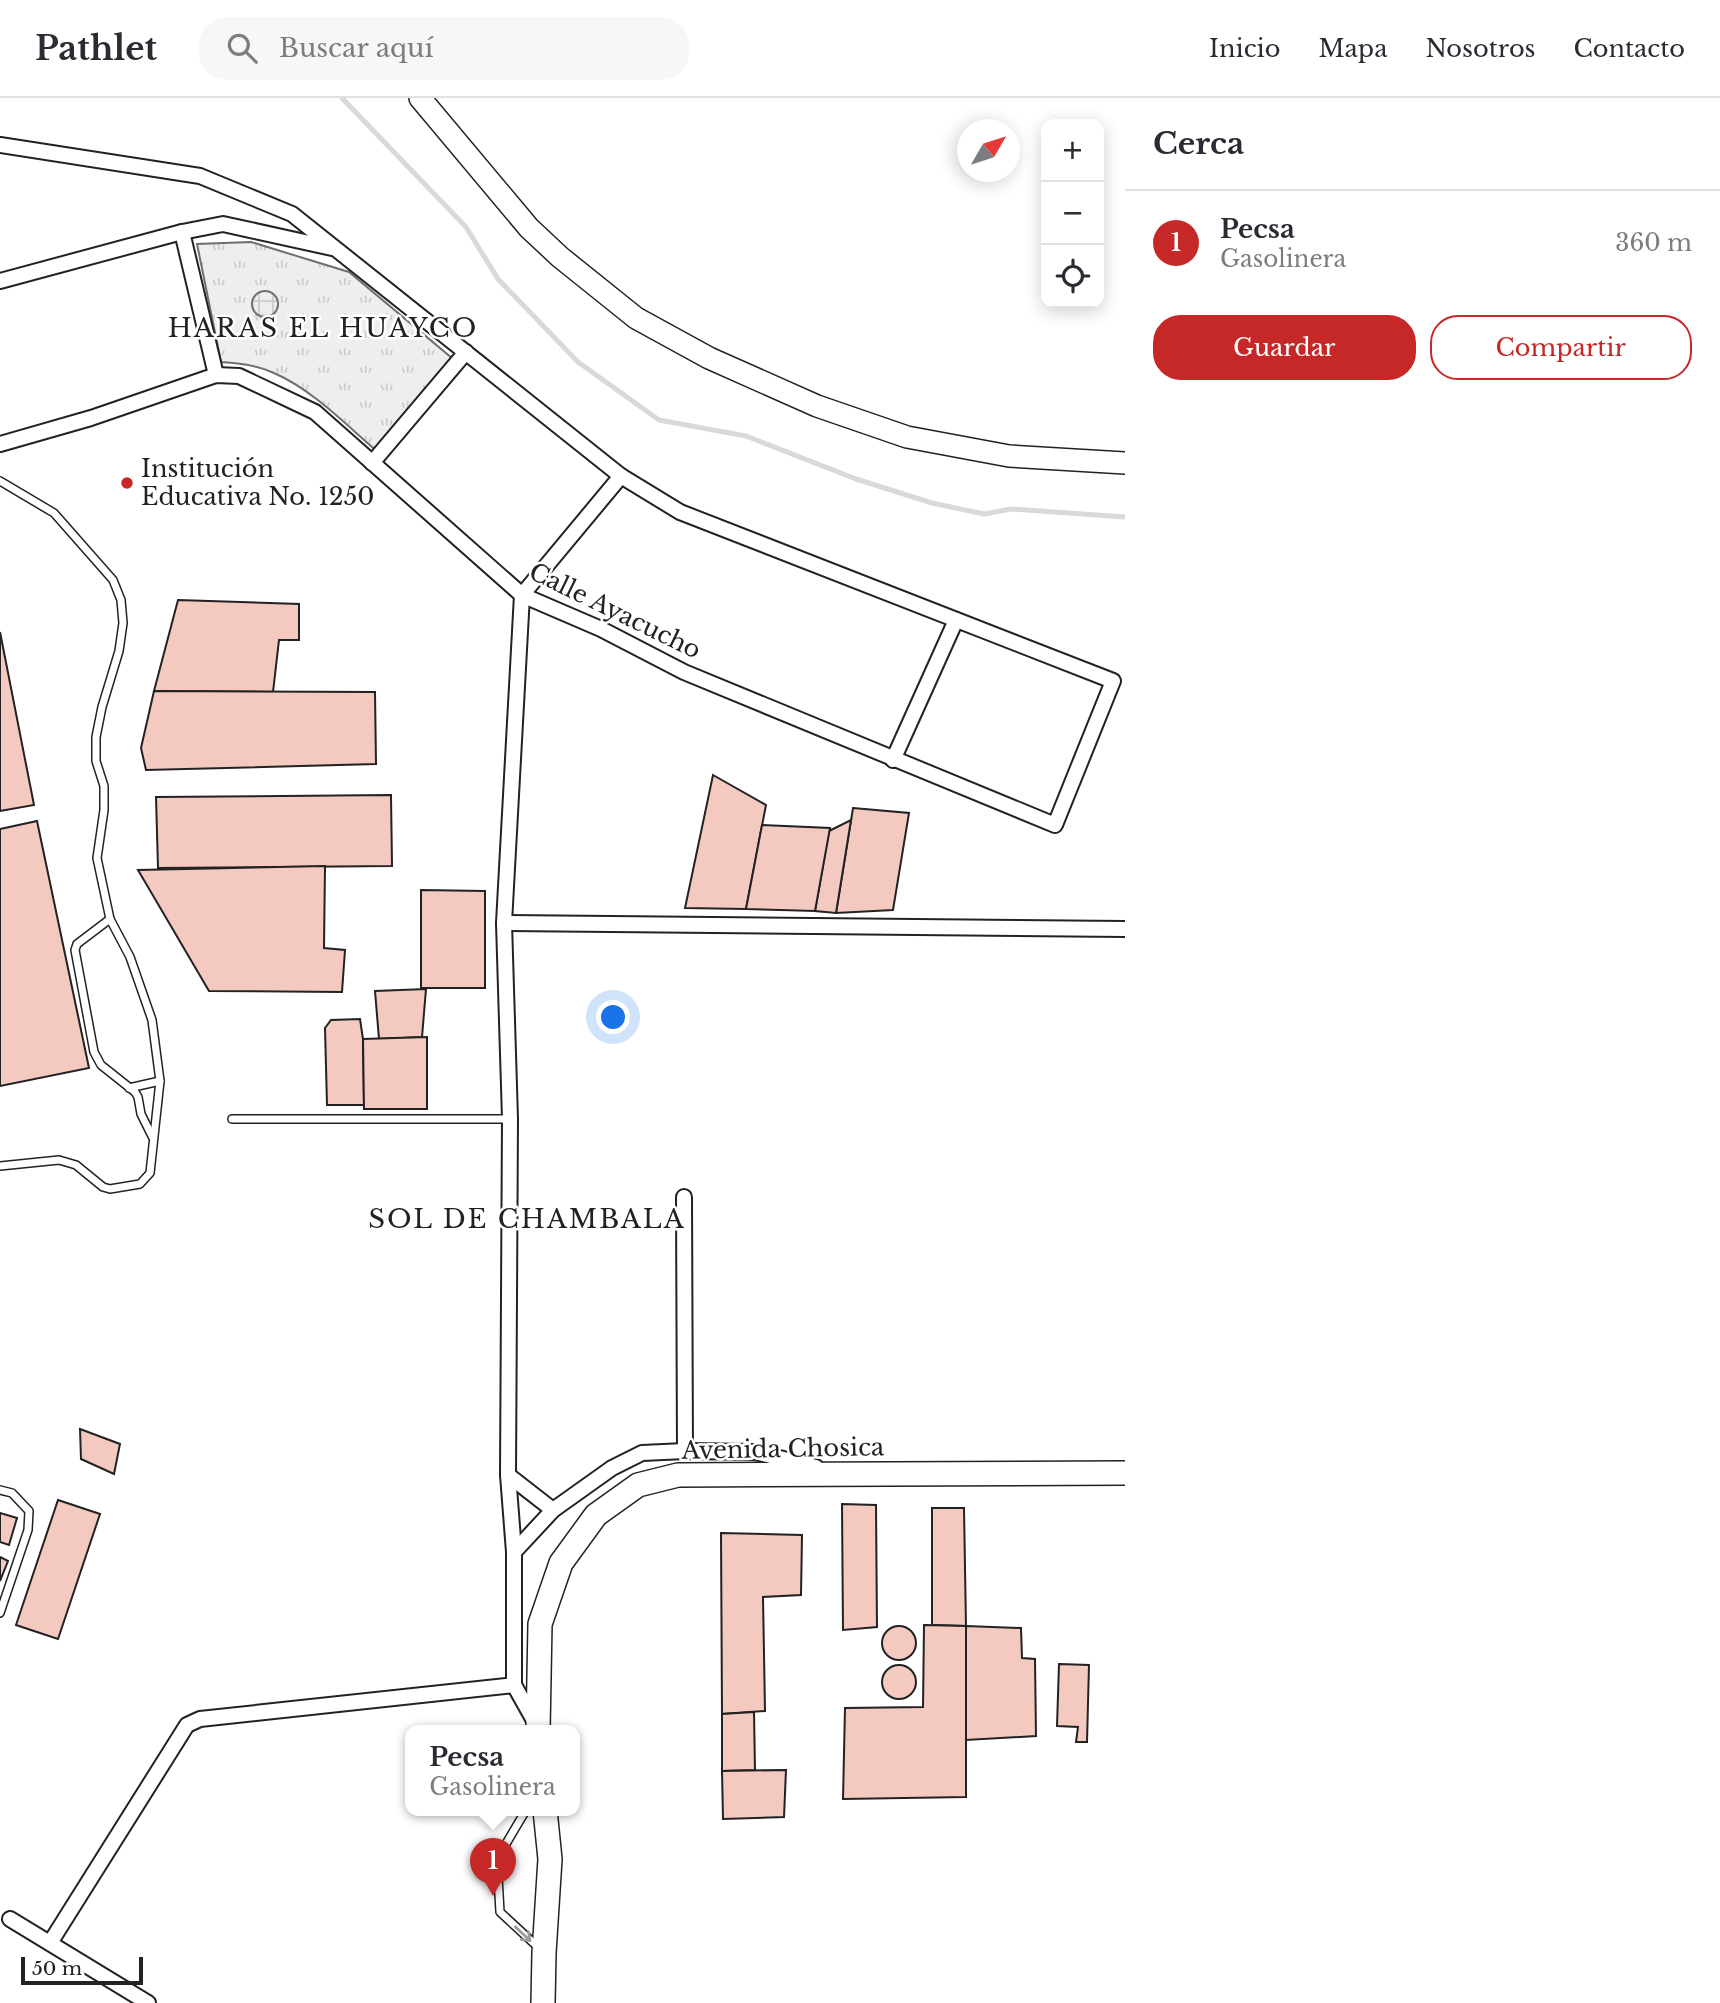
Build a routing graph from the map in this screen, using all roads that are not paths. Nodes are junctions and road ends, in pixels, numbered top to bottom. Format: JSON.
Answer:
{"nodes":[{"id":1,"x":420,"y":98,"type":"edge"},
{"id":2,"x":0,"y":145,"type":"edge"},
{"id":3,"x":182,"y":232,"type":"junction"},
{"id":4,"x":337,"y":250,"type":"junction"},
{"id":5,"x":0,"y":281,"type":"edge"},
{"id":6,"x":466,"y":352,"type":"junction"},
{"id":7,"x":216,"y":375,"type":"junction"},
{"id":8,"x":0,"y":444,"type":"edge"},
{"id":9,"x":373,"y":463,"type":"junction"},
{"id":10,"x":1125,"y":464,"type":"edge"},
{"id":11,"x":621,"y":476,"type":"junction"},
{"id":12,"x":0,"y":481,"type":"edge"},
{"id":13,"x":522,"y":595,"type":"junction"},
{"id":14,"x":956,"y":620,"type":"junction"},
{"id":15,"x":893,"y":760,"type":"junction"},
{"id":16,"x":110,"y":919,"type":"junction"},
{"id":17,"x":504,"y":922,"type":"junction"},
{"id":18,"x":1125,"y":929,"type":"edge"},
{"id":19,"x":160,"y":1081,"type":"junction"},
{"id":20,"x":129,"y":1088,"type":"junction"},
{"id":21,"x":232,"y":1119,"type":"dead end"},
{"id":22,"x":510,"y":1119,"type":"junction"},
{"id":23,"x":154,"y":1139,"type":"junction"},
{"id":24,"x":0,"y":1166,"type":"edge"},
{"id":25,"x":684,"y":1197,"type":"dead end"},
{"id":26,"x":685,"y":1451,"type":"junction"},
{"id":27,"x":1125,"y":1473,"type":"edge"},
{"id":28,"x":508,"y":1475,"type":"junction"},
{"id":29,"x":848,"y":1475,"type":"junction"},
{"id":30,"x":0,"y":1490,"type":"edge"},
{"id":31,"x":553,"y":1510,"type":"junction"},
{"id":32,"x":514,"y":1552,"type":"junction"},
{"id":33,"x":0,"y":1613,"type":"edge"},
{"id":34,"x":514,"y":1685,"type":"junction"},
{"id":35,"x":536,"y":1725,"type":"edge"},
{"id":36,"x":538,"y":1725,"type":"edge"},
{"id":37,"x":523,"y":1816,"type":"edge"},
{"id":38,"x":546,"y":1816,"type":"edge"},
{"id":39,"x":10,"y":1919,"type":"dead end"},
{"id":40,"x":50,"y":1943,"type":"junction"},
{"id":41,"x":544,"y":1953,"type":"junction"},
{"id":42,"x":148,"y":2003,"type":"edge"},
{"id":43,"x":543,"y":2003,"type":"edge"}],
"edges":[{"from":1,"to":10,"type":"main road"},
{"from":2,"to":4,"type":"street"},
{"from":3,"to":4,"type":"street"},
{"from":3,"to":5,"type":"street"},
{"from":3,"to":7,"type":"street"},
{"from":4,"to":6,"type":"street"},
{"from":6,"to":9,"type":"street"},
{"from":6,"to":11,"type":"street"},
{"from":7,"to":8,"type":"street","name":"Calle Ayacucho"},
{"from":7,"to":9,"type":"street","name":"Calle Ayacucho"},
{"from":9,"to":13,"type":"street","name":"Calle Ayacucho"},
{"from":11,"to":13,"type":"street"},
{"from":11,"to":14,"type":"street"},
{"from":12,"to":16,"type":"lane"},
{"from":13,"to":15,"type":"street","name":"Calle Ayacucho"},
{"from":13,"to":17,"type":"street"},
{"from":14,"to":15,"type":"street"},
{"from":14,"to":15,"type":"street","name":"Calle Ayacucho"},
{"from":16,"to":19,"type":"lane"},
{"from":16,"to":20,"type":"lane"},
{"from":17,"to":18,"type":"street"},
{"from":17,"to":22,"type":"street"},
{"from":19,"to":20,"type":"lane"},
{"from":19,"to":23,"type":"lane"},
{"from":20,"to":23,"type":"lane"},
{"from":21,"to":22,"type":"lane"},
{"from":22,"to":28,"type":"street"},
{"from":23,"to":24,"type":"lane"},
{"from":25,"to":26,"type":"street"},
{"from":26,"to":29,"type":"street"},
{"from":26,"to":31,"type":"street"},
{"from":27,"to":29,"type":"main road","name":"Avenida Chosica"},
{"from":28,"to":31,"type":"street"},
{"from":28,"to":32,"type":"street"},
{"from":29,"to":36,"type":"main road","name":"Avenida Chosica"},
{"from":30,"to":33,"type":"lane"},
{"from":31,"to":32,"type":"street"},
{"from":32,"to":34,"type":"street"},
{"from":34,"to":35,"type":"street"},
{"from":34,"to":40,"type":"street"},
{"from":37,"to":41,"type":"lane","one_way":true},
{"from":38,"to":41,"type":"main road"},
{"from":39,"to":40,"type":"street"},
{"from":40,"to":42,"type":"street"},
{"from":41,"to":43,"type":"main road"}]}
